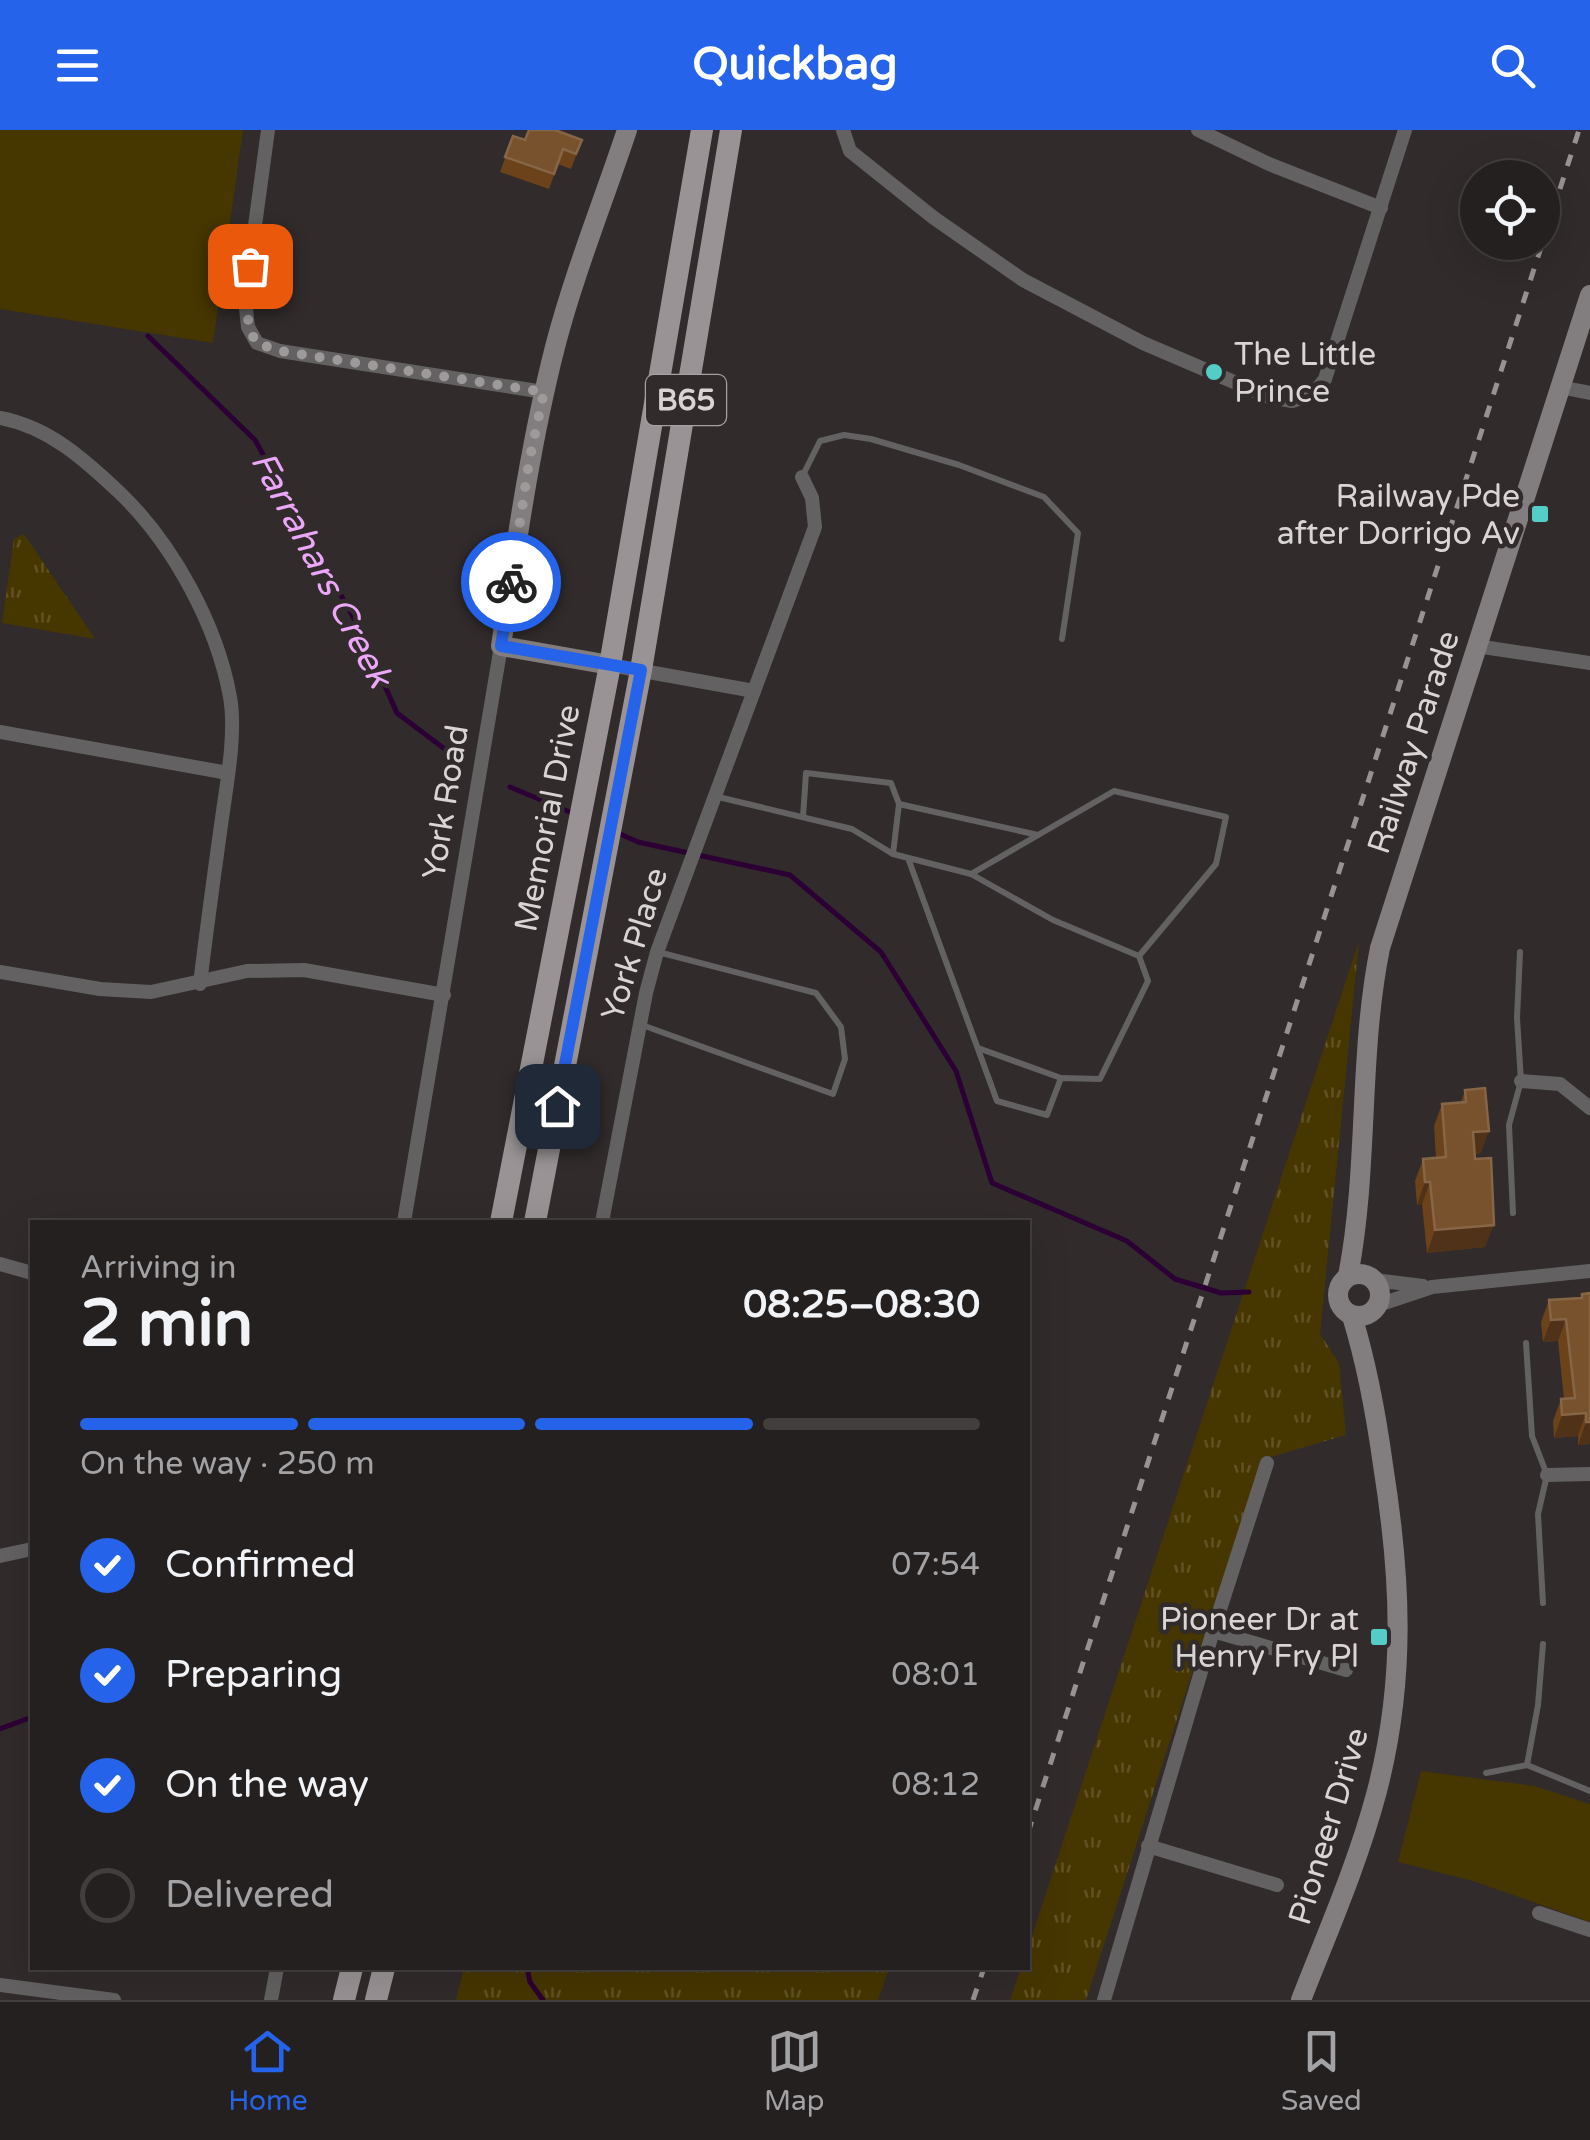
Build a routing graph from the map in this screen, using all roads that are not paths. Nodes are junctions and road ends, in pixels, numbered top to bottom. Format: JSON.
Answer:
{"nodes":[{"id":1,"x":268,"y":130,"type":"edge"},
{"id":2,"x":627,"y":130,"type":"edge"},
{"id":3,"x":702,"y":130,"type":"edge"},
{"id":4,"x":731,"y":130,"type":"edge"},
{"id":5,"x":843,"y":130,"type":"edge"},
{"id":6,"x":1198,"y":130,"type":"edge"},
{"id":7,"x":1406,"y":130,"type":"edge"},
{"id":8,"x":1381,"y":208,"type":"junction"},
{"id":9,"x":1590,"y":295,"type":"edge"},
{"id":10,"x":1560,"y":387,"type":"junction"},
{"id":11,"x":544,"y":392,"type":"junction"},
{"id":12,"x":1590,"y":392,"type":"edge"},
{"id":13,"x":0,"y":418,"type":"edge"},
{"id":14,"x":802,"y":478,"type":"joint"},
{"id":15,"x":1062,"y":639,"type":"dead end"},
{"id":16,"x":501,"y":646,"type":"junction"},
{"id":17,"x":1476,"y":646,"type":"junction"},
{"id":18,"x":1590,"y":662,"type":"edge"},
{"id":19,"x":610,"y":665,"type":"junction"},
{"id":20,"x":641,"y":670,"type":"junction"},
{"id":21,"x":754,"y":691,"type":"junction"},
{"id":22,"x":0,"y":732,"type":"edge"},
{"id":23,"x":228,"y":773,"type":"junction"},
{"id":24,"x":714,"y":796,"type":"junction"},
{"id":25,"x":899,"y":804,"type":"junction"},
{"id":26,"x":803,"y":817,"type":"junction"},
{"id":27,"x":1039,"y":835,"type":"junction"},
{"id":28,"x":893,"y":854,"type":"junction"},
{"id":29,"x":908,"y":858,"type":"junction"},
{"id":30,"x":971,"y":874,"type":"junction"},
{"id":31,"x":657,"y":952,"type":"junction"},
{"id":32,"x":1520,"y":952,"type":"dead end"},
{"id":33,"x":1139,"y":956,"type":"junction"},
{"id":34,"x":0,"y":972,"type":"edge"},
{"id":35,"x":200,"y":984,"type":"junction"},
{"id":36,"x":444,"y":995,"type":"junction"},
{"id":37,"x":640,"y":1024,"type":"junction"},
{"id":38,"x":977,"y":1048,"type":"junction"},
{"id":39,"x":1061,"y":1078,"type":"junction"},
{"id":40,"x":1521,"y":1081,"type":"junction"},
{"id":41,"x":1590,"y":1108,"type":"edge"},
{"id":42,"x":1513,"y":1214,"type":"dead end"},
{"id":43,"x":404,"y":1220,"type":"edge"},
{"id":44,"x":501,"y":1220,"type":"edge"},
{"id":45,"x":535,"y":1220,"type":"edge"},
{"id":46,"x":602,"y":1220,"type":"edge"},
{"id":47,"x":0,"y":1264,"type":"edge"},
{"id":48,"x":1590,"y":1271,"type":"edge"},
{"id":49,"x":30,"y":1272,"type":"edge"},
{"id":50,"x":1364,"y":1277,"type":"junction"},
{"id":51,"x":1432,"y":1287,"type":"junction"},
{"id":52,"x":1368,"y":1310,"type":"junction"},
{"id":53,"x":1526,"y":1343,"type":"dead end"},
{"id":54,"x":1267,"y":1463,"type":"dead end"},
{"id":55,"x":1590,"y":1474,"type":"edge"},
{"id":56,"x":1548,"y":1475,"type":"junction"},
{"id":57,"x":30,"y":1548,"type":"edge"},
{"id":58,"x":0,"y":1556,"type":"edge"},
{"id":59,"x":1543,"y":1603,"type":"dead end"},
{"id":60,"x":1213,"y":1631,"type":"junction"},
{"id":61,"x":1543,"y":1644,"type":"dead end"},
{"id":62,"x":1346,"y":1670,"type":"dead end"},
{"id":63,"x":1526,"y":1765,"type":"junction"},
{"id":64,"x":1486,"y":1773,"type":"dead end"},
{"id":65,"x":1590,"y":1790,"type":"edge"},
{"id":66,"x":1148,"y":1846,"type":"junction"},
{"id":67,"x":1277,"y":1885,"type":"dead end"},
{"id":68,"x":1539,"y":1913,"type":"dead end"},
{"id":69,"x":1590,"y":1930,"type":"edge"},
{"id":70,"x":276,"y":1970,"type":"edge"},
{"id":71,"x":352,"y":1970,"type":"edge"},
{"id":72,"x":384,"y":1970,"type":"edge"},
{"id":73,"x":0,"y":1986,"type":"edge"},
{"id":74,"x":114,"y":2000,"type":"edge"},
{"id":75,"x":271,"y":2000,"type":"edge"},
{"id":76,"x":344,"y":2000,"type":"edge"},
{"id":77,"x":376,"y":2000,"type":"edge"},
{"id":78,"x":1104,"y":2000,"type":"edge"},
{"id":79,"x":1301,"y":2000,"type":"edge"}],
"edges":[{"from":1,"to":11,"type":"street"},
{"from":2,"to":11,"type":"main road","name":"York Road"},
{"from":3,"to":19,"type":"main road","name":"Memorial Drive","number":"B65"},
{"from":4,"to":20,"type":"main road","name":"Memorial Drive","number":"B65"},
{"from":5,"to":8,"type":"street"},
{"from":6,"to":8,"type":"street"},
{"from":7,"to":8,"type":"street"},
{"from":9,"to":10,"type":"main road","name":"Railway Parade"},
{"from":10,"to":12,"type":"street"},
{"from":10,"to":17,"type":"main road","name":"Railway Parade"},
{"from":11,"to":16,"type":"main road","name":"York Road"},
{"from":13,"to":23,"type":"street"},
{"from":14,"to":15,"type":"lane"},
{"from":14,"to":21,"type":"street","name":"York Place"},
{"from":16,"to":19,"type":"main road"},
{"from":16,"to":36,"type":"street","name":"York Road"},
{"from":17,"to":18,"type":"street"},
{"from":17,"to":50,"type":"main road","name":"Railway Parade"},
{"from":19,"to":20,"type":"street"},
{"from":19,"to":44,"type":"main road","name":"Memorial Drive","number":"B65"},
{"from":20,"to":21,"type":"street"},
{"from":20,"to":45,"type":"main road","name":"Memorial Drive","number":"B65"},
{"from":21,"to":24,"type":"street","name":"York Place"},
{"from":22,"to":23,"type":"street"},
{"from":23,"to":35,"type":"street"},
{"from":24,"to":26,"type":"lane"},
{"from":24,"to":31,"type":"street","name":"York Place"},
{"from":25,"to":26,"type":"lane"},
{"from":25,"to":27,"type":"lane"},
{"from":25,"to":28,"type":"lane"},
{"from":26,"to":28,"type":"lane"},
{"from":27,"to":30,"type":"lane"},
{"from":27,"to":33,"type":"lane"},
{"from":28,"to":29,"type":"lane"},
{"from":29,"to":30,"type":"lane"},
{"from":29,"to":38,"type":"lane"},
{"from":30,"to":33,"type":"lane"},
{"from":31,"to":37,"type":"street","name":"York Place"},
{"from":31,"to":37,"type":"lane"},
{"from":32,"to":40,"type":"lane"},
{"from":33,"to":39,"type":"lane"},
{"from":34,"to":35,"type":"street"},
{"from":35,"to":36,"type":"street"},
{"from":36,"to":43,"type":"street","name":"York Road"},
{"from":37,"to":46,"type":"street","name":"York Place"},
{"from":38,"to":39,"type":"lane"},
{"from":38,"to":39,"type":"lane"},
{"from":40,"to":41,"type":"street"},
{"from":40,"to":42,"type":"lane"},
{"from":47,"to":49,"type":"street"},
{"from":48,"to":51,"type":"street"},
{"from":50,"to":51,"type":"street"},
{"from":50,"to":52,"type":"main road"},
{"from":50,"to":52,"type":"main road"},
{"from":51,"to":52,"type":"street"},
{"from":52,"to":79,"type":"main road","name":"Pioneer Drive"},
{"from":53,"to":56,"type":"lane"},
{"from":54,"to":60,"type":"street"},
{"from":55,"to":56,"type":"street"},
{"from":56,"to":59,"type":"lane"},
{"from":57,"to":58,"type":"street"},
{"from":60,"to":62,"type":"street"},
{"from":60,"to":66,"type":"street"},
{"from":61,"to":63,"type":"lane"},
{"from":63,"to":64,"type":"lane"},
{"from":63,"to":65,"type":"lane"},
{"from":66,"to":67,"type":"street"},
{"from":66,"to":78,"type":"street"},
{"from":68,"to":69,"type":"street"},
{"from":70,"to":75,"type":"street"},
{"from":71,"to":76,"type":"main road"},
{"from":72,"to":77,"type":"main road"},
{"from":73,"to":74,"type":"street"}]}
